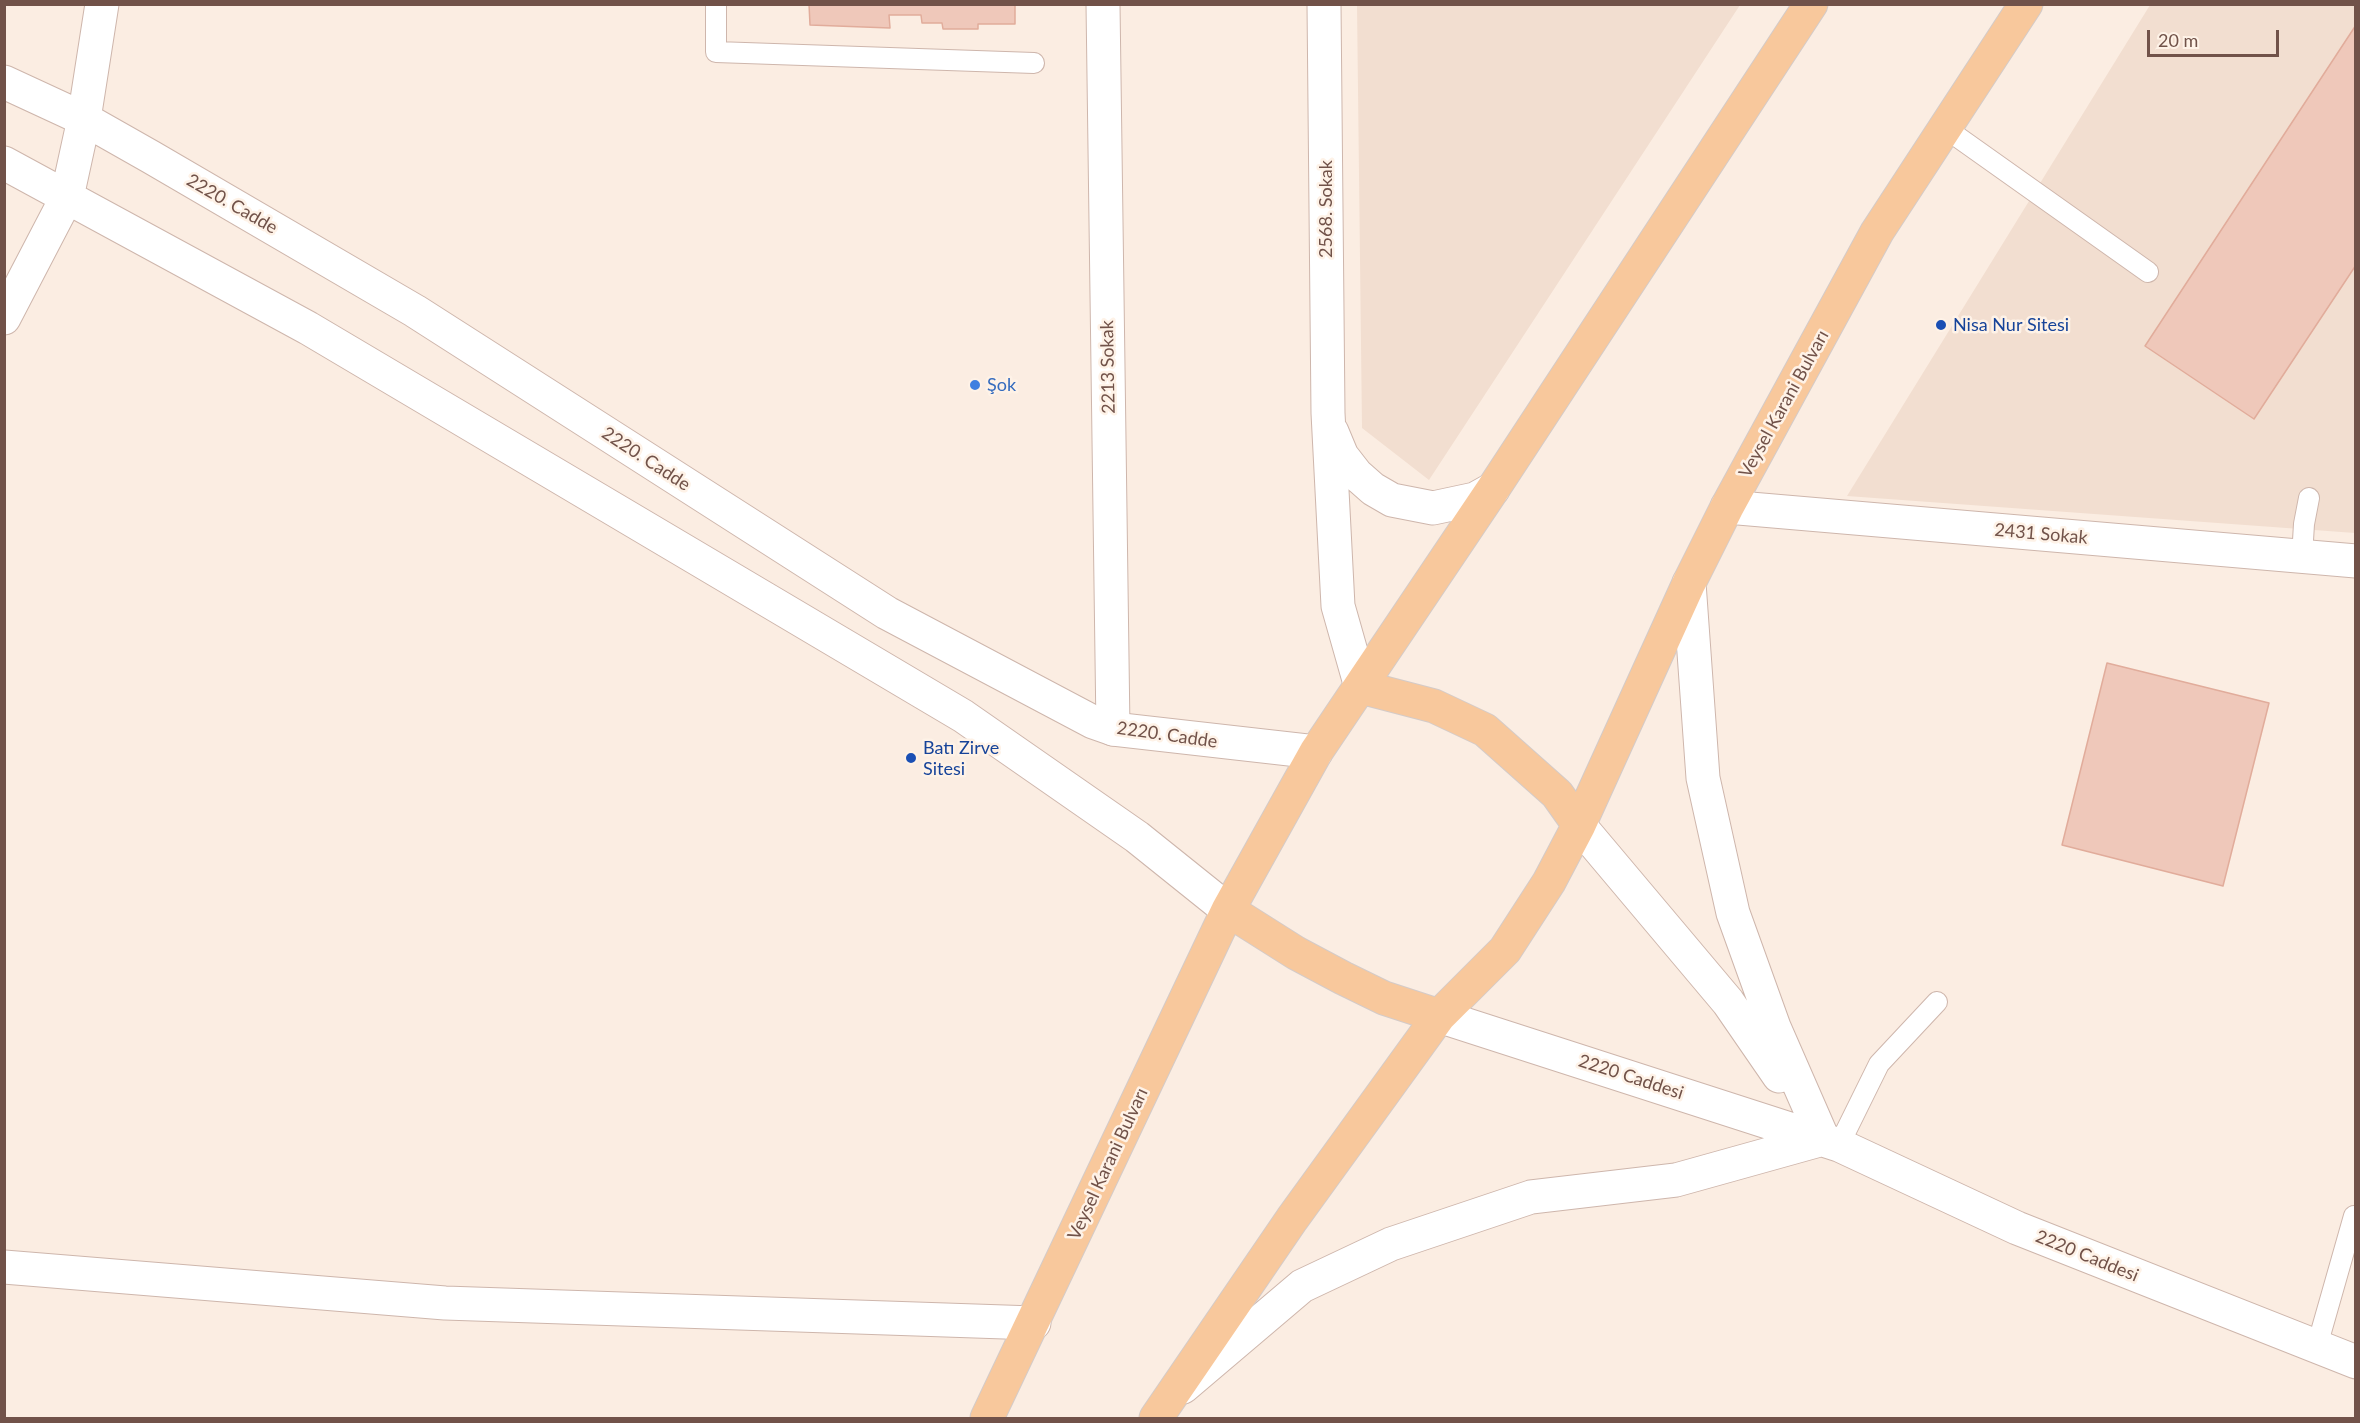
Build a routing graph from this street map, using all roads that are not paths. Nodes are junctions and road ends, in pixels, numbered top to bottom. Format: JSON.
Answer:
{"nodes":[{"id":1,"x":102,"y":4,"type":"edge"},
{"id":2,"x":716,"y":4,"type":"edge"},
{"id":3,"x":1103,"y":4,"type":"edge"},
{"id":4,"x":1324,"y":4,"type":"edge"},
{"id":5,"x":1811,"y":4,"type":"edge"},
{"id":6,"x":2026,"y":4,"type":"edge"},
{"id":7,"x":1034,"y":63,"type":"dead end"},
{"id":8,"x":4,"y":82,"type":"edge"},
{"id":9,"x":84,"y":119,"type":"junction"},
{"id":10,"x":1945,"y":128,"type":"junction"},
{"id":11,"x":4,"y":163,"type":"edge"},
{"id":12,"x":67,"y":197,"type":"junction"},
{"id":13,"x":2148,"y":272,"type":"dead end"},
{"id":14,"x":4,"y":318,"type":"edge"},
{"id":15,"x":1328,"y":413,"type":"junction"},
{"id":16,"x":1493,"y":489,"type":"junction"},
{"id":17,"x":2309,"y":498,"type":"dead end"},
{"id":18,"x":1727,"y":507,"type":"junction"},
{"id":19,"x":2302,"y":557,"type":"junction"},
{"id":20,"x":2355,"y":561,"type":"edge"},
{"id":21,"x":1689,"y":583,"type":"junction"},
{"id":22,"x":1361,"y":687,"type":"junction"},
{"id":23,"x":1113,"y":729,"type":"junction"},
{"id":24,"x":1316,"y":752,"type":"junction"},
{"id":25,"x":1579,"y":825,"type":"junction"},
{"id":26,"x":1228,"y":910,"type":"junction"},
{"id":27,"x":1936,"y":1002,"type":"dead end"},
{"id":28,"x":1439,"y":1016,"type":"junction"},
{"id":29,"x":1831,"y":1142,"type":"junction"},
{"id":30,"x":2354,"y":1216,"type":"edge"},
{"id":31,"x":4,"y":1267,"type":"edge"},
{"id":32,"x":1034,"y":1323,"type":"junction"},
{"id":33,"x":2317,"y":1346,"type":"junction"},
{"id":34,"x":2355,"y":1362,"type":"edge"},
{"id":35,"x":1164,"y":1407,"type":"edge"},
{"id":36,"x":987,"y":1419,"type":"edge"}],
"edges":[{"from":1,"to":9,"type":"street"},
{"from":2,"to":7,"type":"lane"},
{"from":3,"to":23,"type":"street","name":"2213 Sokak"},
{"from":4,"to":15,"type":"street","name":"2568. Sokak"},
{"from":5,"to":16,"type":"main road","name":"Veysel Karani Bulvarı"},
{"from":6,"to":10,"type":"main road","name":"Veysel Karani Bulvarı"},
{"from":8,"to":9,"type":"street","name":"2220. Cadde"},
{"from":9,"to":12,"type":"street"},
{"from":9,"to":23,"type":"street","name":"2220. Cadde"},
{"from":10,"to":13,"type":"lane"},
{"from":10,"to":18,"type":"main road","name":"Veysel Karani Bulvarı"},
{"from":11,"to":12,"type":"street"},
{"from":12,"to":14,"type":"street"},
{"from":12,"to":26,"type":"street"},
{"from":15,"to":16,"type":"street","name":"2568. Sokak"},
{"from":15,"to":22,"type":"street","name":"2568. Sokak"},
{"from":16,"to":22,"type":"main road","name":"Veysel Karani Bulvarı"},
{"from":17,"to":19,"type":"lane"},
{"from":18,"to":19,"type":"street","name":"2431 Sokak"},
{"from":18,"to":21,"type":"main road","name":"Veysel Karani Bulvarı"},
{"from":19,"to":20,"type":"street","name":"2431 Sokak"},
{"from":21,"to":25,"type":"main road","name":"Veysel Karani Bulvarı"},
{"from":21,"to":29,"type":"street"},
{"from":22,"to":24,"type":"main road","name":"Veysel Karani Bulvarı"},
{"from":22,"to":25,"type":"main road"},
{"from":23,"to":24,"type":"street","name":"2220. Cadde"},
{"from":24,"to":26,"type":"main road","name":"Veysel Karani Bulvarı"},
{"from":25,"to":28,"type":"main road","name":"Veysel Karani Bulvarı"},
{"from":25,"to":29,"type":"street"},
{"from":26,"to":28,"type":"main road"},
{"from":26,"to":32,"type":"main road","name":"Veysel Karani Bulvarı"},
{"from":27,"to":29,"type":"lane"},
{"from":28,"to":29,"type":"street","name":"2220 Caddesi"},
{"from":28,"to":35,"type":"main road","name":"Veysel Karani Bulvarı"},
{"from":29,"to":33,"type":"street","name":"2220 Caddesi"},
{"from":29,"to":35,"type":"street"},
{"from":30,"to":33,"type":"lane"},
{"from":31,"to":32,"type":"street"},
{"from":32,"to":36,"type":"main road","name":"Veysel Karani Bulvarı"},
{"from":33,"to":34,"type":"street","name":"2220 Caddesi"}]}
